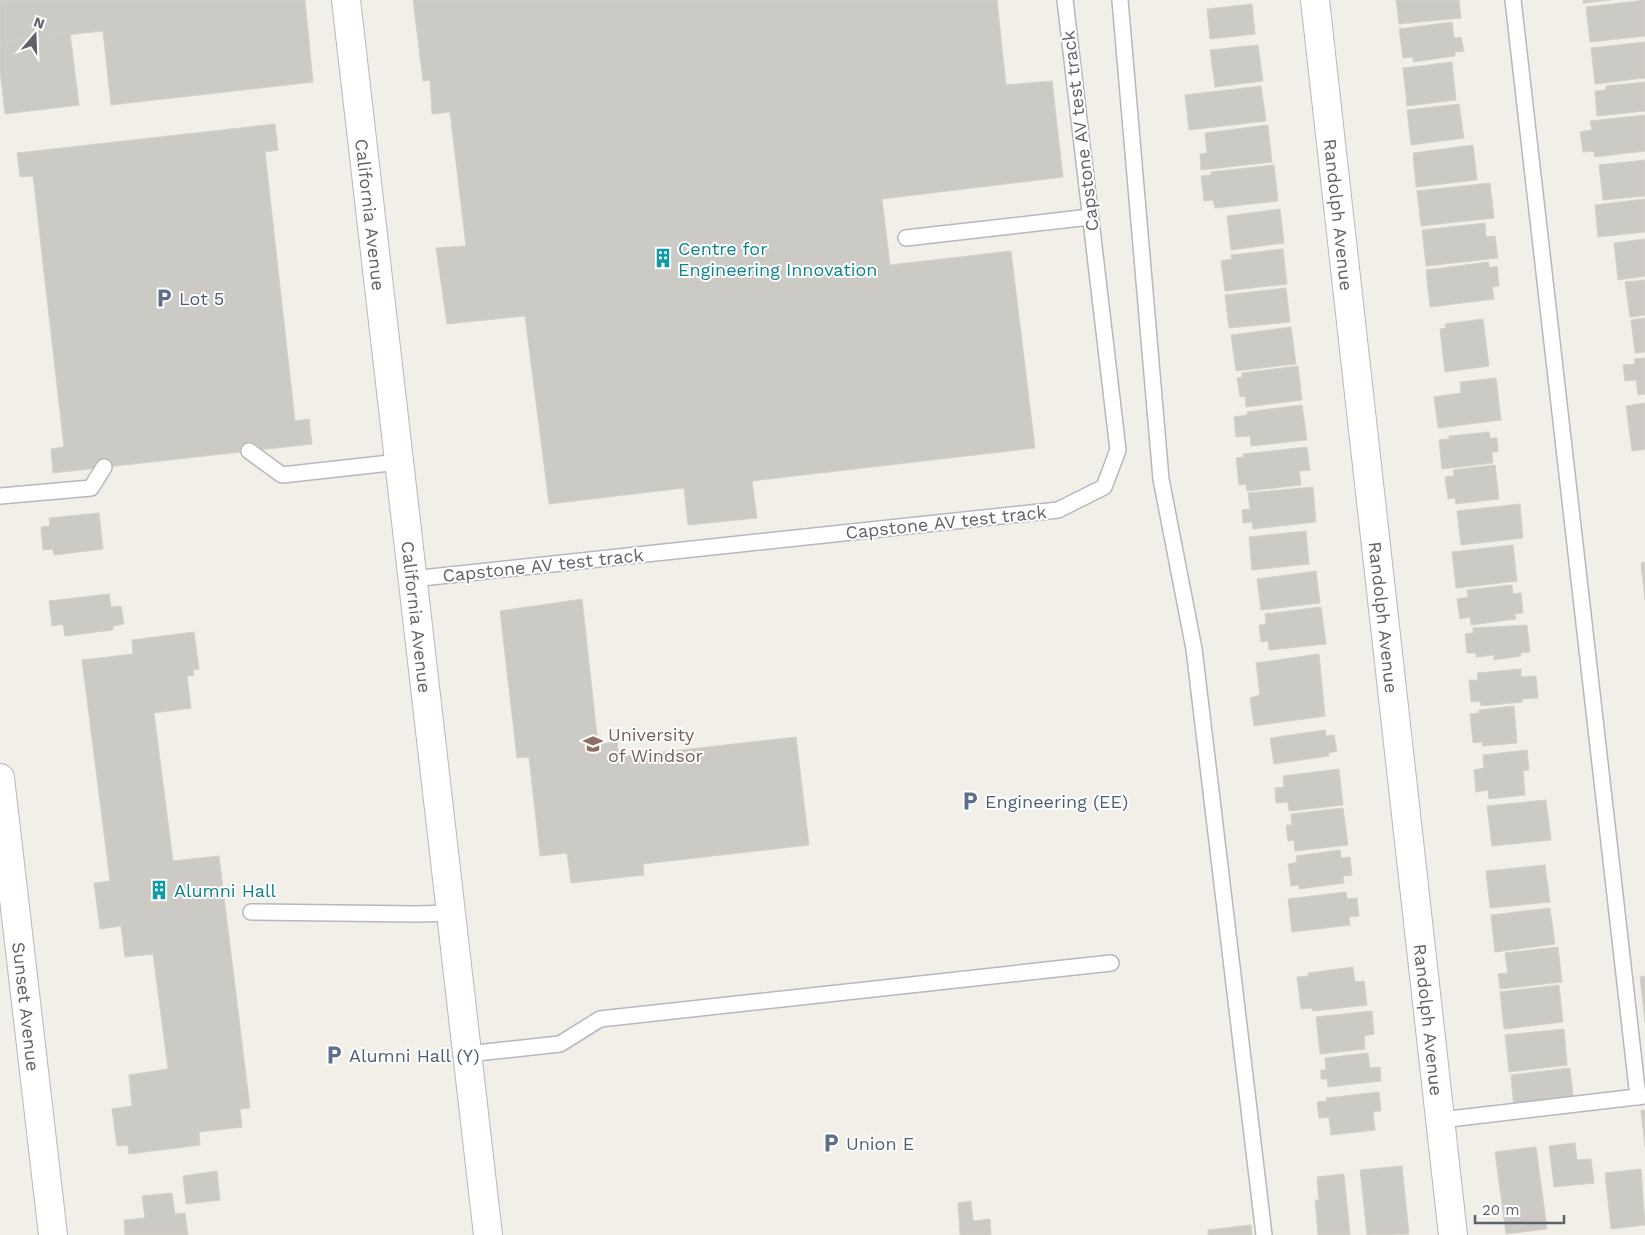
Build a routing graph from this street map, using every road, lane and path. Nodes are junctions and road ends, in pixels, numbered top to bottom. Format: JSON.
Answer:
{"nodes":[{"id":1,"x":346,"y":0,"type":"edge"},
{"id":2,"x":1065,"y":0,"type":"edge"},
{"id":3,"x":1120,"y":0,"type":"edge"},
{"id":4,"x":1315,"y":0,"type":"edge"},
{"id":5,"x":1512,"y":0,"type":"edge"},
{"id":6,"x":1090,"y":217,"type":"junction"},
{"id":7,"x":906,"y":238,"type":"dead end"},
{"id":8,"x":249,"y":451,"type":"dead end"},
{"id":9,"x":399,"y":462,"type":"junction"},
{"id":10,"x":104,"y":467,"type":"dead end"},
{"id":11,"x":0,"y":496,"type":"edge"},
{"id":12,"x":412,"y":578,"type":"junction"},
{"id":13,"x":0,"y":778,"type":"edge"},
{"id":14,"x":251,"y":912,"type":"dead end"},
{"id":15,"x":451,"y":912,"type":"junction"},
{"id":16,"x":1111,"y":963,"type":"dead end"},
{"id":17,"x":467,"y":1054,"type":"junction"},
{"id":18,"x":1642,"y":1097,"type":"edge"},
{"id":19,"x":1441,"y":1120,"type":"junction"},
{"id":20,"x":53,"y":1235,"type":"edge"},
{"id":21,"x":488,"y":1235,"type":"edge"},
{"id":22,"x":1264,"y":1235,"type":"edge"},
{"id":23,"x":1453,"y":1235,"type":"edge"}],
"edges":[{"from":1,"to":9,"type":"street","name":"California Avenue"},
{"from":2,"to":6,"type":"lane","name":"Capstone AV test track"},
{"from":3,"to":22,"type":"lane"},
{"from":4,"to":19,"type":"street","name":"Randolph Avenue"},
{"from":5,"to":18,"type":"lane"},
{"from":6,"to":7,"type":"lane"},
{"from":6,"to":12,"type":"lane","name":"Capstone AV test track"},
{"from":8,"to":9,"type":"lane"},
{"from":9,"to":12,"type":"street","name":"California Avenue"},
{"from":10,"to":11,"type":"lane"},
{"from":12,"to":15,"type":"street","name":"California Avenue"},
{"from":13,"to":20,"type":"street","name":"Sunset Avenue"},
{"from":14,"to":15,"type":"lane"},
{"from":15,"to":17,"type":"street","name":"California Avenue"},
{"from":16,"to":17,"type":"lane"},
{"from":17,"to":21,"type":"street","name":"California Avenue"},
{"from":18,"to":19,"type":"lane"},
{"from":19,"to":23,"type":"street","name":"Randolph Avenue"}]}
